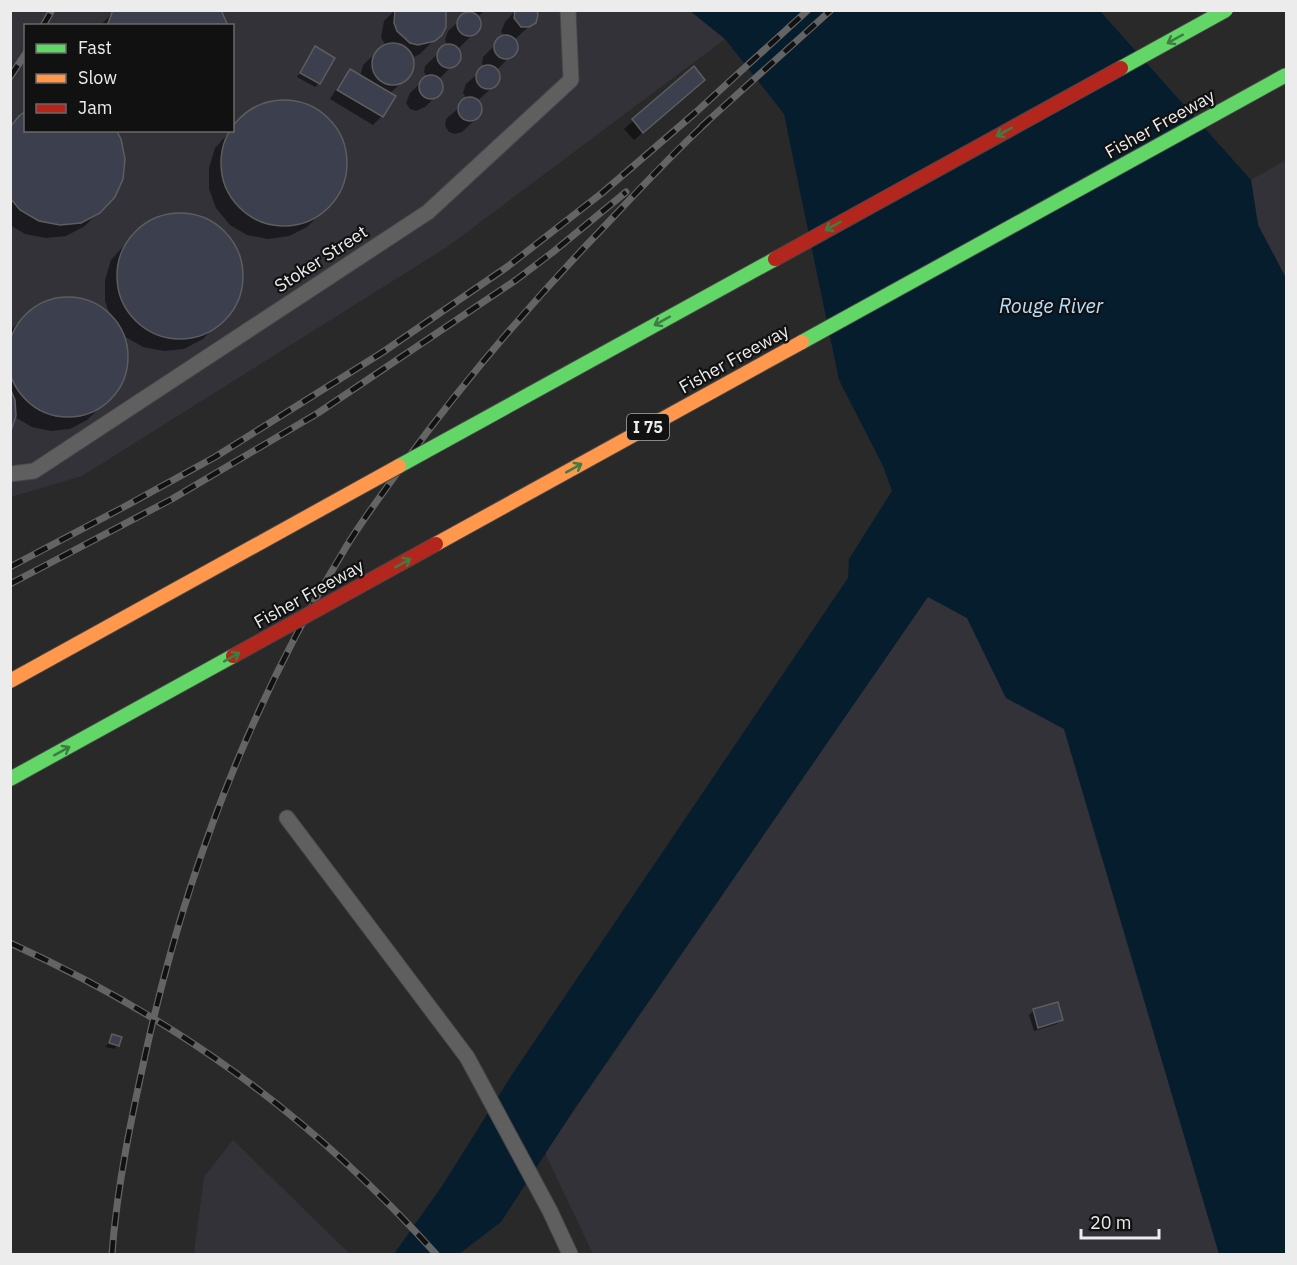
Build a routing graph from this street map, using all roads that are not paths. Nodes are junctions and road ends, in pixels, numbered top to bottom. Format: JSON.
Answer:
{"nodes":[{"id":1,"x":567,"y":10,"type":"edge"},
{"id":2,"x":1226,"y":10,"type":"edge"},
{"id":3,"x":1287,"y":75,"type":"edge"},
{"id":4,"x":10,"y":474,"type":"edge"},
{"id":5,"x":10,"y":681,"type":"edge"},
{"id":6,"x":10,"y":779,"type":"edge"},
{"id":7,"x":287,"y":818,"type":"dead end"},
{"id":8,"x":570,"y":1254,"type":"edge"}],
"edges":[{"from":1,"to":4,"type":"lane","name":"Stoker Street"},
{"from":2,"to":5,"type":"highway","one_way":true,"bridge":true},
{"from":6,"to":3,"type":"highway","name":"Fisher Freeway","number":"I 75","one_way":true,"bridge":true},
{"from":7,"to":8,"type":"lane"}]}
